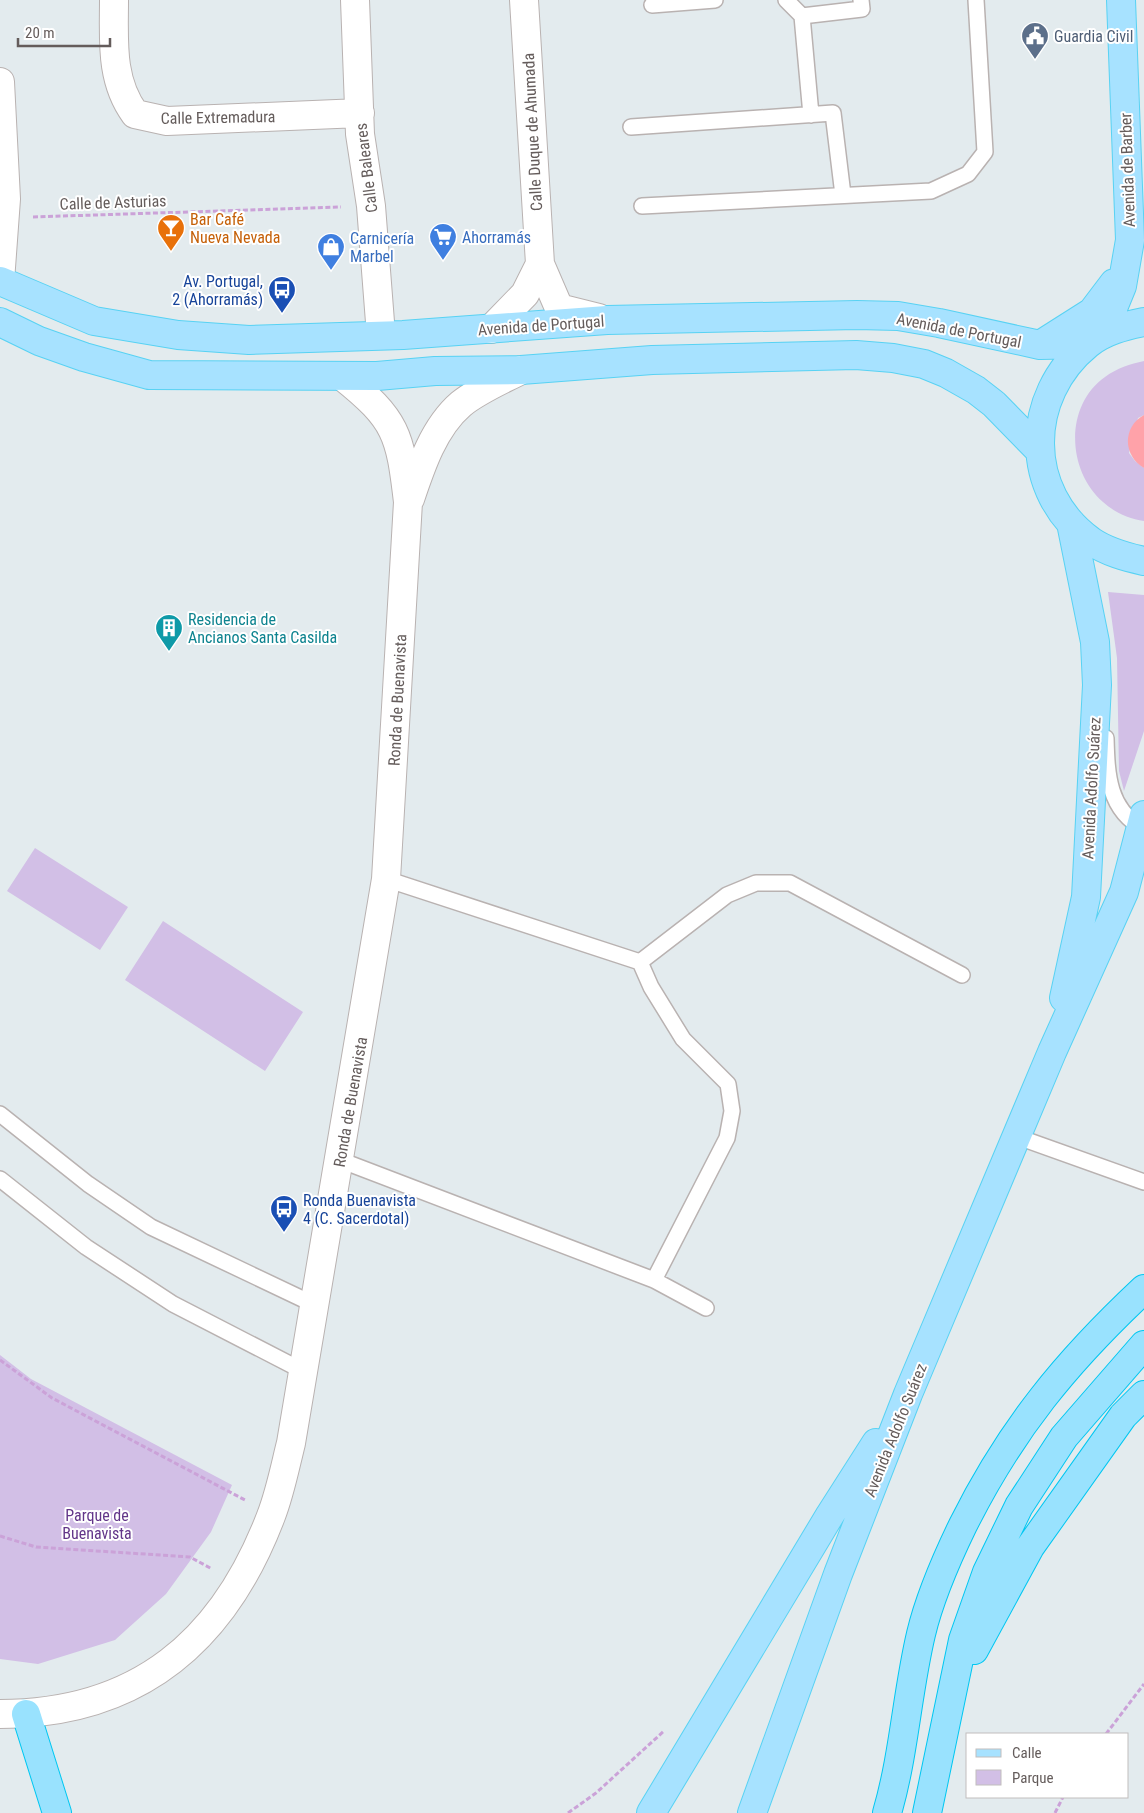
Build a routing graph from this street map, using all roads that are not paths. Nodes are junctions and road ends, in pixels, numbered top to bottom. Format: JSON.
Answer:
{"nodes":[{"id":1,"x":114,"y":0,"type":"edge"},
{"id":2,"x":355,"y":0,"type":"edge"},
{"id":3,"x":524,"y":0,"type":"edge"},
{"id":4,"x":715,"y":0,"type":"edge"},
{"id":5,"x":786,"y":0,"type":"edge"},
{"id":6,"x":861,"y":0,"type":"edge"},
{"id":7,"x":976,"y":0,"type":"edge"},
{"id":8,"x":1121,"y":0,"type":"edge"},
{"id":9,"x":652,"y":5,"type":"dead end"},
{"id":10,"x":802,"y":16,"type":"junction"},
{"id":11,"x":0,"y":82,"type":"edge"},
{"id":12,"x":360,"y":113,"type":"junction"},
{"id":13,"x":811,"y":115,"type":"junction"},
{"id":14,"x":631,"y":127,"type":"dead end"},
{"id":15,"x":843,"y":195,"type":"junction"},
{"id":16,"x":642,"y":206,"type":"dead end"},
{"id":17,"x":1128,"y":257,"type":"junction"},
{"id":18,"x":540,"y":264,"type":"junction"},
{"id":19,"x":0,"y":281,"type":"edge"},
{"id":20,"x":607,"y":320,"type":"junction"},
{"id":21,"x":0,"y":322,"type":"edge"},
{"id":22,"x":1144,"y":322,"type":"edge"},
{"id":23,"x":491,"y":329,"type":"junction"},
{"id":24,"x":381,"y":336,"type":"junction"},
{"id":25,"x":1095,"y":340,"type":"junction"},
{"id":26,"x":1040,"y":345,"type":"junction"},
{"id":27,"x":521,"y":370,"type":"junction"},
{"id":28,"x":342,"y":376,"type":"junction"},
{"id":29,"x":1040,"y":452,"type":"junction"},
{"id":30,"x":408,"y":502,"type":"junction"},
{"id":31,"x":1071,"y":523,"type":"junction"},
{"id":32,"x":1144,"y":561,"type":"edge"},
{"id":33,"x":1097,"y":685,"type":"junction"},
{"id":34,"x":1143,"y":824,"type":"edge"},
{"id":35,"x":386,"y":879,"type":"junction"},
{"id":36,"x":640,"y":962,"type":"junction"},
{"id":37,"x":962,"y":975,"type":"dead end"},
{"id":38,"x":1052,"y":1052,"type":"junction"},
{"id":39,"x":0,"y":1114,"type":"edge"},
{"id":40,"x":1018,"y":1137,"type":"junction"},
{"id":41,"x":340,"y":1160,"type":"junction"},
{"id":42,"x":0,"y":1179,"type":"edge"},
{"id":43,"x":1144,"y":1182,"type":"edge"},
{"id":44,"x":654,"y":1280,"type":"junction"},
{"id":45,"x":1144,"y":1289,"type":"edge"},
{"id":46,"x":313,"y":1304,"type":"junction"},
{"id":47,"x":706,"y":1308,"type":"dead end"},
{"id":48,"x":1144,"y":1345,"type":"edge"},
{"id":49,"x":303,"y":1371,"type":"junction"},
{"id":50,"x":908,"y":1394,"type":"junction"},
{"id":51,"x":1144,"y":1395,"type":"edge"},
{"id":52,"x":951,"y":1693,"type":"junction"},
{"id":53,"x":13,"y":1714,"type":"edge"},
{"id":54,"x":650,"y":1808,"type":"edge"},
{"id":55,"x":56,"y":1813,"type":"edge"},
{"id":56,"x":752,"y":1813,"type":"edge"},
{"id":57,"x":887,"y":1813,"type":"edge"},
{"id":58,"x":927,"y":1813,"type":"edge"}],
"edges":[{"from":1,"to":12,"type":"street","name":"Calle Extremadura"},
{"from":2,"to":12,"type":"street","name":"Calle Baleares"},
{"from":3,"to":18,"type":"street","name":"Calle Duque de Ahumada"},
{"from":4,"to":9,"type":"lane"},
{"from":5,"to":10,"type":"lane"},
{"from":6,"to":10,"type":"lane"},
{"from":7,"to":15,"type":"lane"},
{"from":8,"to":17,"type":"main road","name":"Avenida de Barber"},
{"from":10,"to":13,"type":"lane"},
{"from":11,"to":19,"type":"street"},
{"from":12,"to":24,"type":"street","name":"Calle Baleares"},
{"from":13,"to":14,"type":"lane"},
{"from":13,"to":15,"type":"lane"},
{"from":15,"to":16,"type":"lane"},
{"from":17,"to":25,"type":"main road","name":"Avenida de Barber"},
{"from":17,"to":26,"type":"main road"},
{"from":18,"to":20,"type":"street","name":"Calle Duque de Ahumada"},
{"from":18,"to":23,"type":"street"},
{"from":19,"to":24,"type":"main road","name":"Avenida de Portugal"},
{"from":20,"to":23,"type":"main road","name":"Avenida de Portugal"},
{"from":20,"to":26,"type":"main road","name":"Avenida de Portugal"},
{"from":21,"to":28,"type":"main road"},
{"from":22,"to":25,"type":"main road"},
{"from":23,"to":24,"type":"main road","name":"Avenida de Portugal"},
{"from":25,"to":26,"type":"main road","name":"Avenida de Portugal"},
{"from":25,"to":29,"type":"main road"},
{"from":27,"to":28,"type":"main road"},
{"from":27,"to":29,"type":"main road"},
{"from":27,"to":30,"type":"street","name":"Ronda de Buenavista"},
{"from":28,"to":30,"type":"street","name":"Ronda de Buenavista"},
{"from":29,"to":31,"type":"main road"},
{"from":30,"to":35,"type":"street","name":"Ronda de Buenavista"},
{"from":31,"to":32,"type":"main road"},
{"from":31,"to":33,"type":"main road","name":"Avenida Adolfo Suárez"},
{"from":33,"to":34,"type":"lane"},
{"from":33,"to":38,"type":"main road","name":"Avenida Adolfo Suárez"},
{"from":34,"to":38,"type":"main road","name":"Avenida Adolfo Suárez"},
{"from":35,"to":36,"type":"lane"},
{"from":35,"to":41,"type":"street","name":"Ronda de Buenavista"},
{"from":36,"to":37,"type":"lane"},
{"from":36,"to":44,"type":"lane"},
{"from":38,"to":40,"type":"main road","name":"Avenida Adolfo Suárez"},
{"from":39,"to":46,"type":"lane"},
{"from":40,"to":43,"type":"lane"},
{"from":40,"to":50,"type":"main road","name":"Avenida Adolfo Suárez"},
{"from":41,"to":44,"type":"lane"},
{"from":41,"to":46,"type":"street","name":"Ronda de Buenavista"},
{"from":42,"to":49,"type":"lane"},
{"from":44,"to":47,"type":"lane"},
{"from":45,"to":57,"type":"highway"},
{"from":46,"to":49,"type":"street","name":"Ronda de Buenavista"},
{"from":48,"to":52,"type":"highway"},
{"from":49,"to":53,"type":"street","name":"Ronda de Buenavista"},
{"from":50,"to":54,"type":"main road"},
{"from":50,"to":56,"type":"main road","name":"Avenida Adolfo Suárez"},
{"from":51,"to":52,"type":"highway"},
{"from":52,"to":58,"type":"highway"},
{"from":53,"to":55,"type":"highway"}]}
